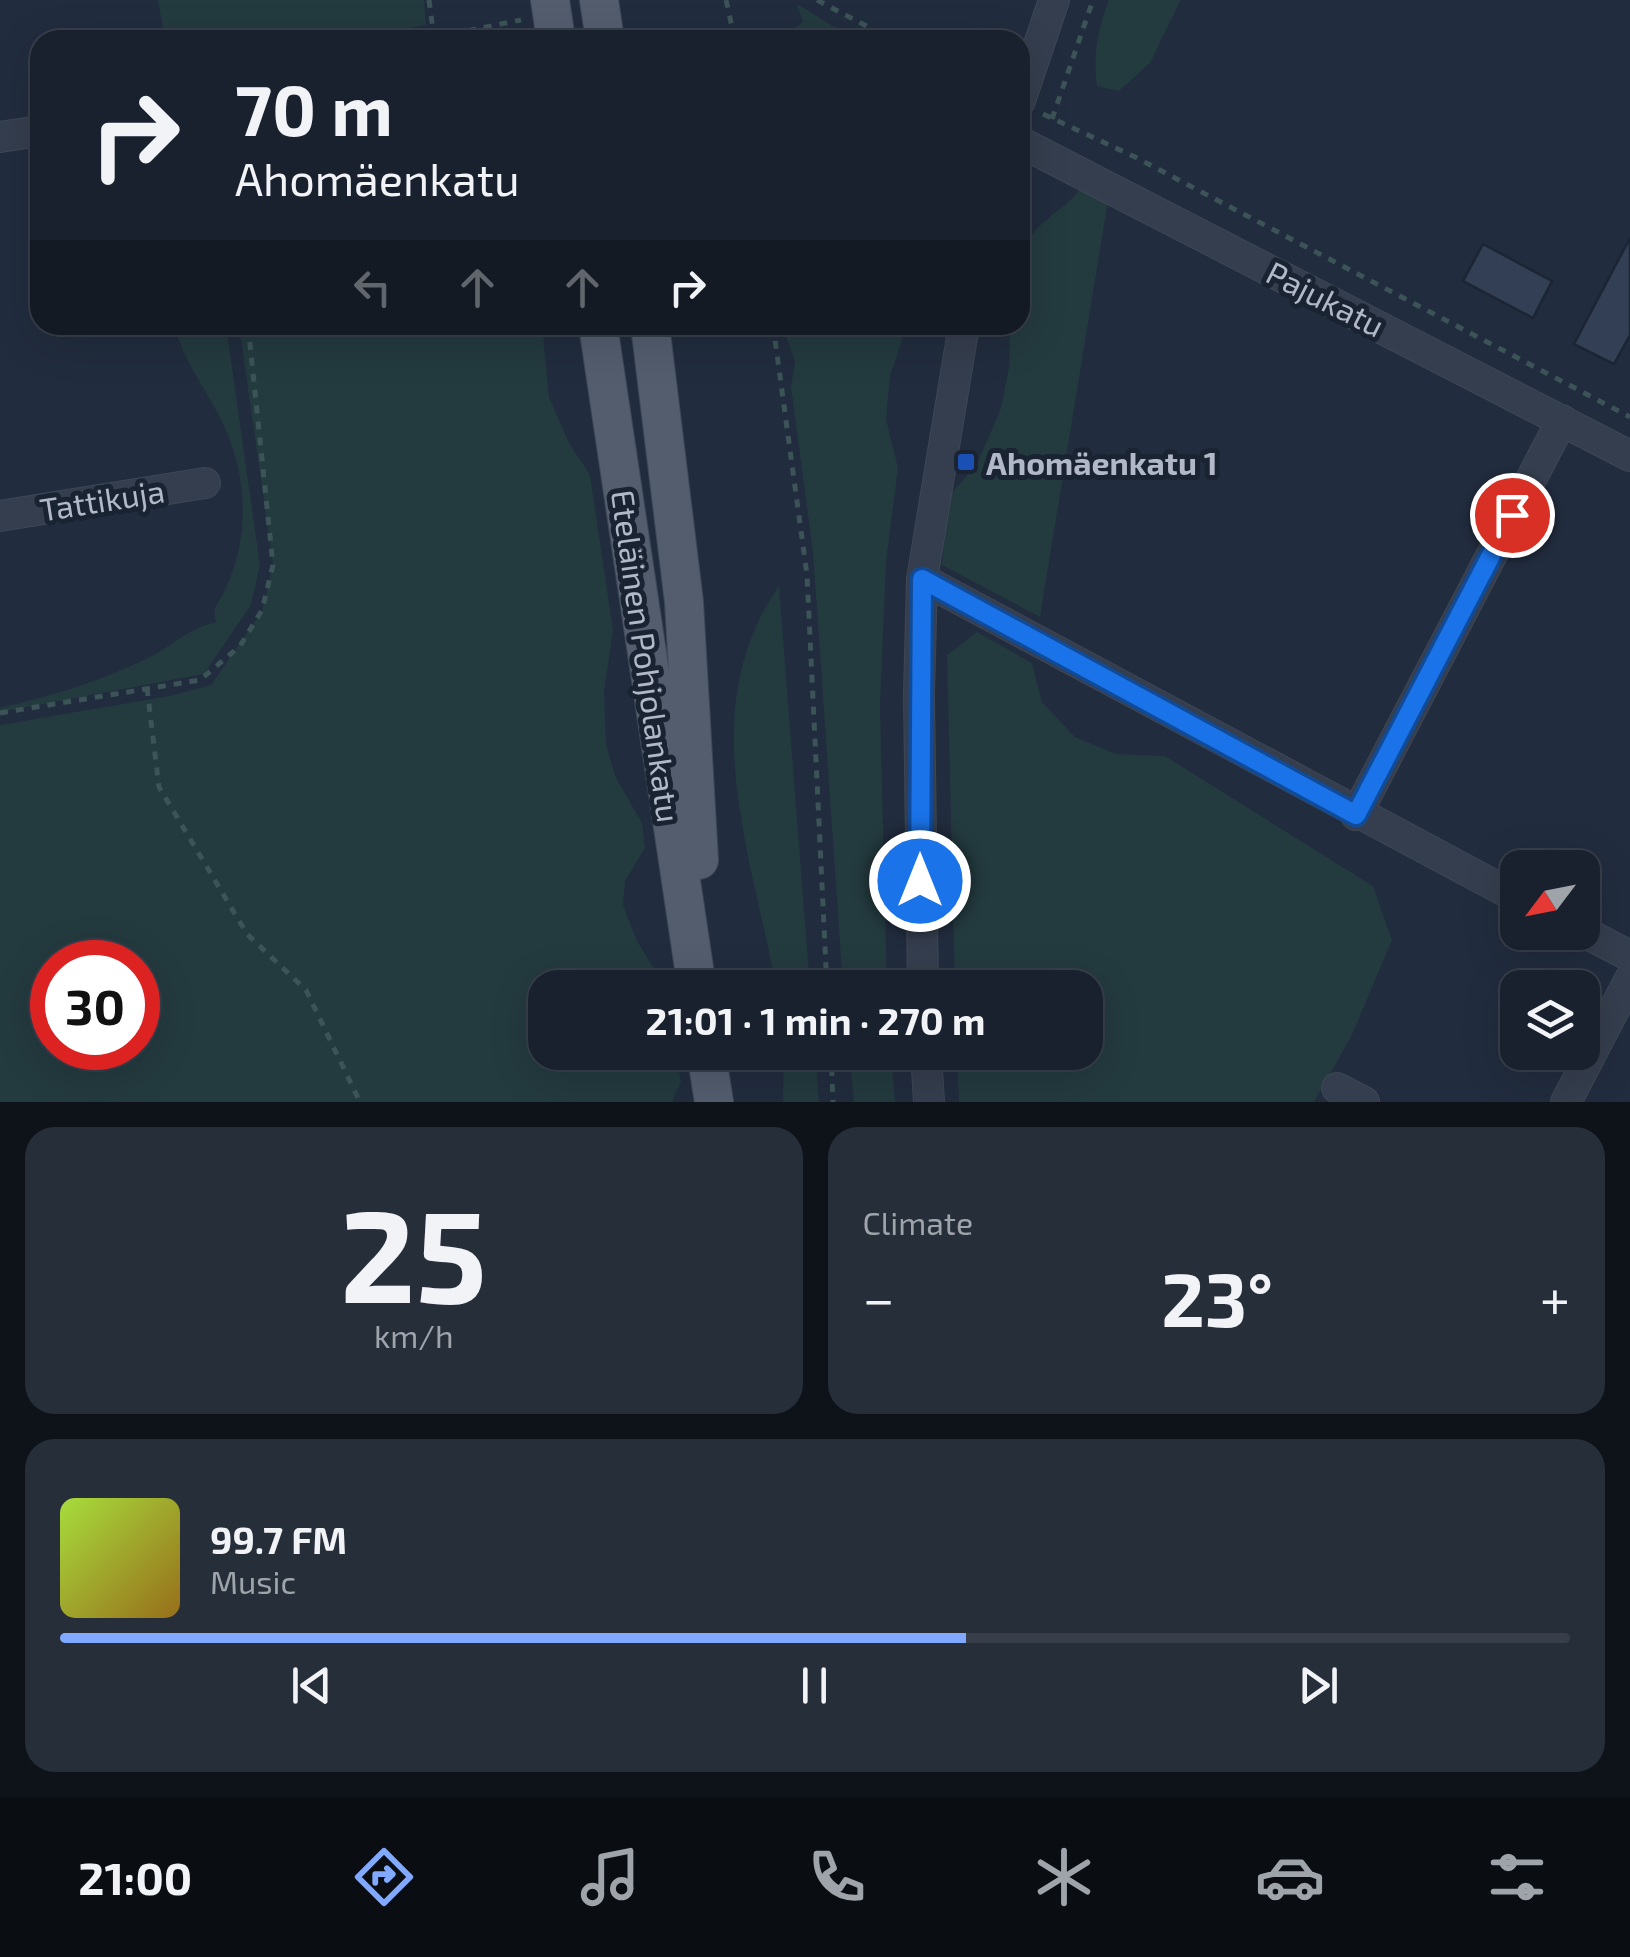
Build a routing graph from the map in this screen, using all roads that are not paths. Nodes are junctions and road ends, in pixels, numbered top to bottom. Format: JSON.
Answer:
{"nodes":[{"id":1,"x":599,"y":0,"type":"edge"},
{"id":2,"x":1054,"y":0,"type":"edge"},
{"id":3,"x":604,"y":30,"type":"edge"},
{"id":4,"x":1030,"y":98,"type":"edge"},
{"id":5,"x":30,"y":133,"type":"edge"},
{"id":6,"x":0,"y":137,"type":"edge"},
{"id":7,"x":1030,"y":147,"type":"edge"},
{"id":8,"x":599,"y":335,"type":"edge"},
{"id":9,"x":651,"y":335,"type":"edge"},
{"id":10,"x":962,"y":335,"type":"edge"},
{"id":11,"x":1562,"y":420,"type":"junction"},
{"id":12,"x":1630,"y":456,"type":"edge"},
{"id":13,"x":205,"y":483,"type":"dead end"},
{"id":14,"x":0,"y":516,"type":"edge"},
{"id":15,"x":922,"y":579,"type":"junction"},
{"id":16,"x":1356,"y":815,"type":"junction"},
{"id":17,"x":1500,"y":889,"type":"edge"},
{"id":18,"x":1600,"y":940,"type":"edge"},
{"id":19,"x":1630,"y":956,"type":"edge"},
{"id":20,"x":694,"y":970,"type":"edge"},
{"id":21,"x":706,"y":970,"type":"edge"},
{"id":22,"x":923,"y":970,"type":"edge"},
{"id":23,"x":1630,"y":980,"type":"edge"},
{"id":24,"x":710,"y":1070,"type":"edge"},
{"id":25,"x":927,"y":1070,"type":"edge"},
{"id":26,"x":714,"y":1102,"type":"edge"},
{"id":27,"x":928,"y":1102,"type":"edge"},
{"id":28,"x":1566,"y":1102,"type":"edge"}],
"edges":[{"from":1,"to":3,"type":"main road"},
{"from":2,"to":4,"type":"street"},
{"from":5,"to":6,"type":"street"},
{"from":7,"to":11,"type":"street","name":"Pajukatu"},
{"from":8,"to":20,"type":"main road","name":"Eteläinen Pohjolankatu"},
{"from":9,"to":21,"type":"main road","name":"Eteläinen Pohjolankatu"},
{"from":10,"to":15,"type":"street"},
{"from":11,"to":12,"type":"street","name":"Pajukatu"},
{"from":11,"to":16,"type":"street"},
{"from":13,"to":14,"type":"street","name":"Tattikuja"},
{"from":15,"to":16,"type":"street"},
{"from":15,"to":22,"type":"street"},
{"from":16,"to":17,"type":"street"},
{"from":18,"to":19,"type":"street"},
{"from":23,"to":28,"type":"street"},
{"from":24,"to":26,"type":"main road"},
{"from":25,"to":27,"type":"street"}]}
